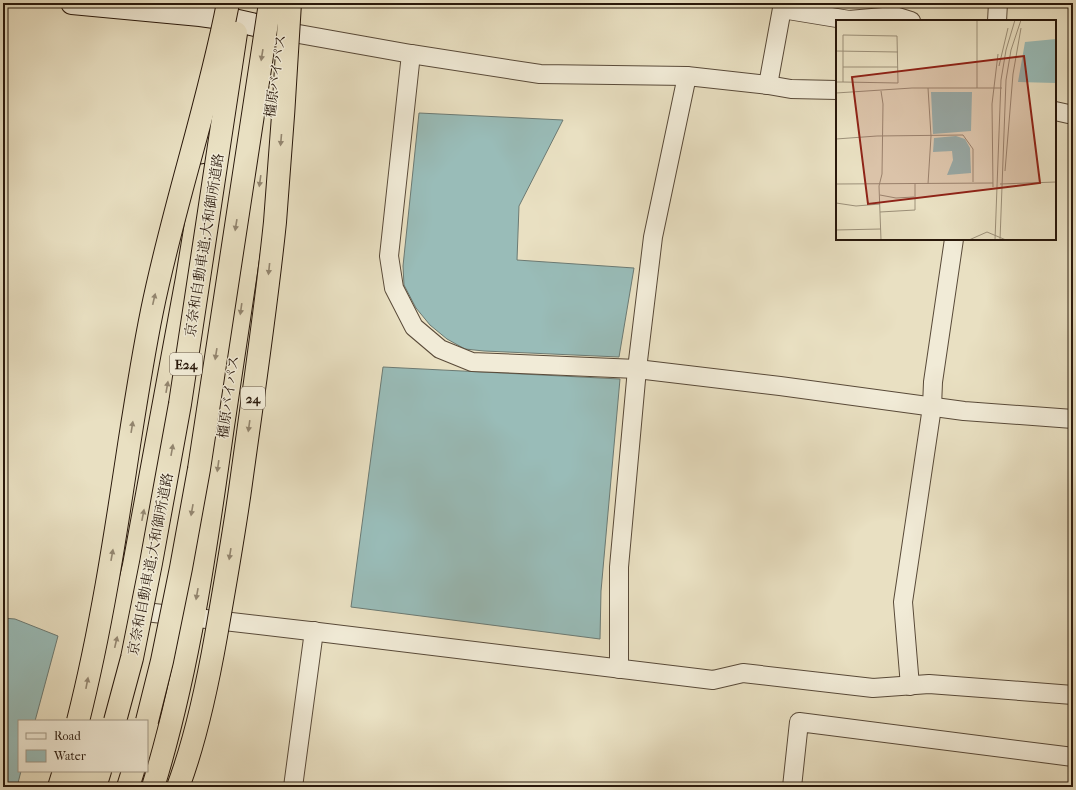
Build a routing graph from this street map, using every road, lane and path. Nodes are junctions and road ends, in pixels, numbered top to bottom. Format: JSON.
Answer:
{"nodes":[{"id":1,"x":72,"y":3,"type":"edge"},
{"id":2,"x":270,"y":3,"type":"edge"},
{"id":3,"x":286,"y":3,"type":"edge"},
{"id":4,"x":290,"y":3,"type":"edge"},
{"id":5,"x":998,"y":3,"type":"edge"},
{"id":6,"x":783,"y":6,"type":"edge"},
{"id":7,"x":232,"y":7,"type":"edge"},
{"id":8,"x":849,"y":20,"type":"edge"},
{"id":9,"x":849,"y":20,"type":"edge"},
{"id":10,"x":908,"y":20,"type":"edge"},
{"id":11,"x":997,"y":20,"type":"edge"},
{"id":12,"x":282,"y":31,"type":"junction"},
{"id":13,"x":411,"y":54,"type":"junction"},
{"id":14,"x":687,"y":76,"type":"junction"},
{"id":15,"x":768,"y":85,"type":"junction"},
{"id":16,"x":836,"y":90,"type":"edge"},
{"id":17,"x":1056,"y":111,"type":"edge"},
{"id":18,"x":1073,"y":115,"type":"edge"},
{"id":19,"x":954,"y":240,"type":"edge"},
{"id":20,"x":637,"y":369,"type":"junction"},
{"id":21,"x":932,"y":407,"type":"junction"},
{"id":22,"x":1073,"y":419,"type":"edge"},
{"id":23,"x":96,"y":606,"type":"dead end"},
{"id":24,"x":124,"y":609,"type":"junction"},
{"id":25,"x":193,"y":617,"type":"junction"},
{"id":26,"x":314,"y":631,"type":"junction"},
{"id":27,"x":619,"y":669,"type":"junction"},
{"id":28,"x":910,"y":686,"type":"junction"},
{"id":29,"x":1073,"y":695,"type":"edge"},
{"id":30,"x":78,"y":720,"type":"edge"},
{"id":31,"x":97,"y":720,"type":"edge"},
{"id":32,"x":115,"y":720,"type":"edge"},
{"id":33,"x":147,"y":720,"type":"edge"},
{"id":34,"x":1073,"y":757,"type":"edge"},
{"id":35,"x":64,"y":772,"type":"edge"},
{"id":36,"x":81,"y":772,"type":"edge"},
{"id":37,"x":100,"y":772,"type":"edge"},
{"id":38,"x":133,"y":772,"type":"edge"},
{"id":39,"x":59,"y":787,"type":"edge"},
{"id":40,"x":76,"y":787,"type":"edge"},
{"id":41,"x":95,"y":787,"type":"edge"},
{"id":42,"x":128,"y":787,"type":"edge"},
{"id":43,"x":153,"y":787,"type":"edge"},
{"id":44,"x":178,"y":787,"type":"edge"},
{"id":45,"x":293,"y":787,"type":"edge"},
{"id":46,"x":792,"y":787,"type":"edge"}],
"edges":[{"from":1,"to":7,"type":"main road"},
{"from":2,"to":33,"type":"highway","name":"京奈和自動車道;大和御所道路","number":"E24","one_way":true,"bridge":true},
{"from":3,"to":12,"type":"highway","name":"橿原バイパス","number":"24"},
{"from":4,"to":44,"type":"highway","number":"24","one_way":true,"bridge":true},
{"from":5,"to":11,"type":"street"},
{"from":6,"to":9,"type":"street"},
{"from":6,"to":15,"type":"street"},
{"from":7,"to":12,"type":"main road"},
{"from":24,"to":7,"type":"highway","one_way":true},
{"from":30,"to":7,"type":"highway","one_way":true,"bridge":true},
{"from":32,"to":7,"type":"highway","name":"京奈和自動車道;大和御所道路","number":"E24","one_way":true,"bridge":true},
{"from":8,"to":10,"type":"street"},
{"from":12,"to":13,"type":"street"},
{"from":12,"to":25,"type":"highway","name":"橿原バイパス","number":"24","one_way":true},
{"from":13,"to":14,"type":"street"},
{"from":13,"to":20,"type":"street"},
{"from":14,"to":15,"type":"street"},
{"from":14,"to":20,"type":"street"},
{"from":15,"to":16,"type":"street"},
{"from":17,"to":18,"type":"street"},
{"from":19,"to":21,"type":"street"},
{"from":20,"to":21,"type":"street"},
{"from":20,"to":27,"type":"street"},
{"from":21,"to":22,"type":"street"},
{"from":21,"to":28,"type":"street"},
{"from":23,"to":24,"type":"street"},
{"from":24,"to":25,"type":"street"},
{"from":31,"to":24,"type":"highway","one_way":true},
{"from":25,"to":26,"type":"street"},
{"from":25,"to":43,"type":"highway","name":"橿原バイパス","number":"24"},
{"from":26,"to":27,"type":"street"},
{"from":26,"to":45,"type":"street"},
{"from":27,"to":28,"type":"street"},
{"from":28,"to":29,"type":"street"},
{"from":34,"to":46,"type":"street"},
{"from":35,"to":39,"type":"highway"},
{"from":36,"to":40,"type":"highway"},
{"from":37,"to":41,"type":"highway"},
{"from":38,"to":42,"type":"highway"}]}
